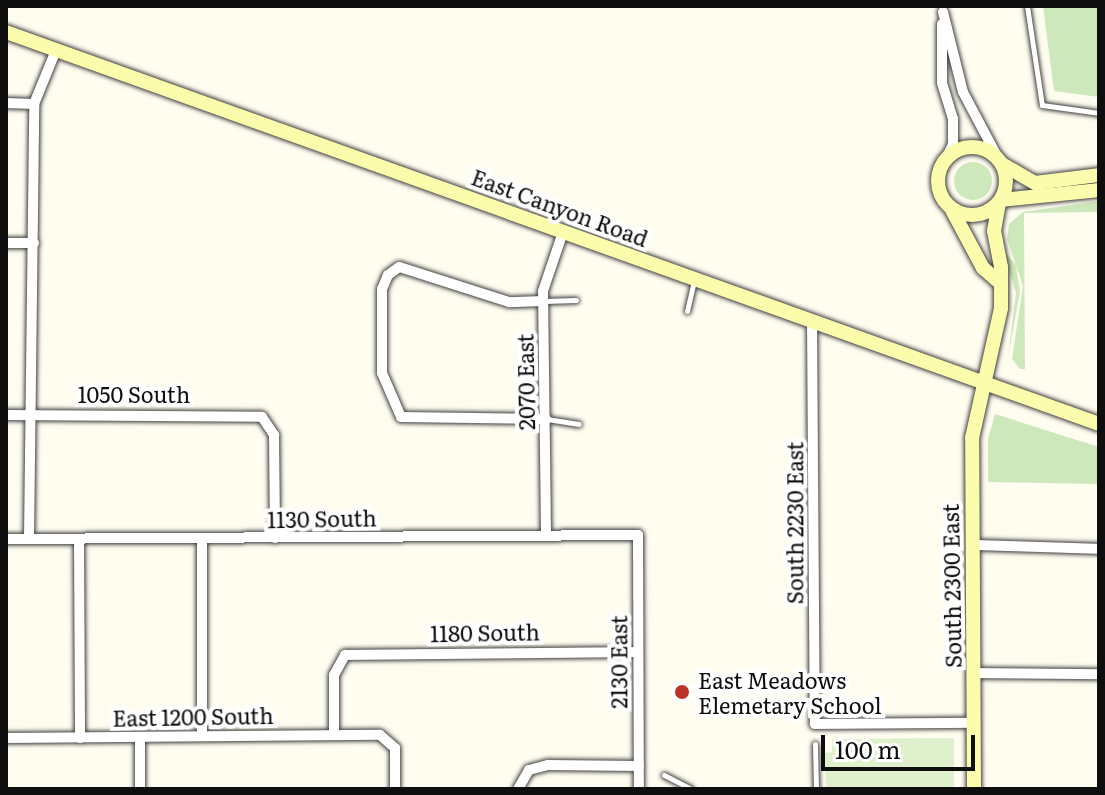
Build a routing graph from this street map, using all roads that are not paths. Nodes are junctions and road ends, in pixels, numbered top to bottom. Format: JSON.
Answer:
{"nodes":[{"id":1,"x":1027,"y":6,"type":"edge"},
{"id":2,"x":944,"y":9,"type":"edge"},
{"id":3,"x":6,"y":32,"type":"edge"},
{"id":4,"x":56,"y":50,"type":"junction"},
{"id":5,"x":6,"y":103,"type":"edge"},
{"id":6,"x":34,"y":104,"type":"junction"},
{"id":7,"x":1099,"y":113,"type":"edge"},
{"id":8,"x":947,"y":157,"type":"junction"},
{"id":9,"x":1000,"y":162,"type":"junction"},
{"id":10,"x":1099,"y":175,"type":"edge"},
{"id":11,"x":1099,"y":190,"type":"edge"},
{"id":12,"x":1000,"y":201,"type":"junction"},
{"id":13,"x":952,"y":210,"type":"junction"},
{"id":14,"x":563,"y":232,"type":"junction"},
{"id":15,"x":6,"y":243,"type":"edge"},
{"id":16,"x":34,"y":243,"type":"junction"},
{"id":17,"x":695,"y":279,"type":"junction"},
{"id":18,"x":999,"y":282,"type":"junction"},
{"id":19,"x":576,"y":300,"type":"dead end"},
{"id":20,"x":543,"y":301,"type":"junction"},
{"id":21,"x":687,"y":311,"type":"dead end"},
{"id":22,"x":812,"y":321,"type":"junction"},
{"id":23,"x":982,"y":384,"type":"junction"},
{"id":24,"x":6,"y":415,"type":"edge"},
{"id":25,"x":28,"y":415,"type":"junction"},
{"id":26,"x":546,"y":419,"type":"junction"},
{"id":27,"x":579,"y":424,"type":"dead end"},
{"id":28,"x":1099,"y":424,"type":"edge"},
{"id":29,"x":546,"y":534,"type":"junction"},
{"id":30,"x":638,"y":535,"type":"joint"},
{"id":31,"x":29,"y":538,"type":"junction"},
{"id":32,"x":275,"y":538,"type":"junction"},
{"id":33,"x":6,"y":539,"type":"edge"},
{"id":34,"x":79,"y":539,"type":"junction"},
{"id":35,"x":202,"y":540,"type":"junction"},
{"id":36,"x":973,"y":545,"type":"junction"},
{"id":37,"x":1099,"y":549,"type":"edge"},
{"id":38,"x":638,"y":652,"type":"junction"},
{"id":39,"x":975,"y":673,"type":"junction"},
{"id":40,"x":1099,"y":674,"type":"edge"},
{"id":41,"x":974,"y":723,"type":"junction"},
{"id":42,"x":334,"y":735,"type":"junction"},
{"id":43,"x":202,"y":736,"type":"junction"},
{"id":44,"x":140,"y":737,"type":"junction"},
{"id":45,"x":6,"y":738,"type":"edge"},
{"id":46,"x":80,"y":738,"type":"junction"},
{"id":47,"x":815,"y":744,"type":"dead end"},
{"id":48,"x":639,"y":766,"type":"junction"},
{"id":49,"x":664,"y":775,"type":"dead end"},
{"id":50,"x":518,"y":787,"type":"edge"},
{"id":51,"x":140,"y":789,"type":"edge"},
{"id":52,"x":395,"y":789,"type":"edge"},
{"id":53,"x":639,"y":789,"type":"edge"},
{"id":54,"x":691,"y":789,"type":"edge"},
{"id":55,"x":816,"y":789,"type":"edge"},
{"id":56,"x":974,"y":789,"type":"edge"}],
"edges":[{"from":1,"to":7,"type":"lane"},
{"from":2,"to":8,"type":"street"},
{"from":2,"to":9,"type":"street"},
{"from":3,"to":4,"type":"main road","name":"East Canyon Road"},
{"from":4,"to":6,"type":"street"},
{"from":4,"to":14,"type":"main road","name":"East Canyon Road"},
{"from":5,"to":6,"type":"street"},
{"from":6,"to":16,"type":"street"},
{"from":8,"to":9,"type":"main road"},
{"from":8,"to":13,"type":"main road"},
{"from":9,"to":10,"type":"main road"},
{"from":9,"to":12,"type":"main road"},
{"from":11,"to":12,"type":"main road"},
{"from":12,"to":13,"type":"main road"},
{"from":12,"to":18,"type":"main road","name":"South 2300 East"},
{"from":13,"to":18,"type":"main road"},
{"from":14,"to":17,"type":"main road","name":"East Canyon Road"},
{"from":14,"to":20,"type":"street","name":"2070 East"},
{"from":15,"to":16,"type":"street"},
{"from":16,"to":25,"type":"street"},
{"from":17,"to":21,"type":"lane"},
{"from":17,"to":22,"type":"main road","name":"East Canyon Road"},
{"from":18,"to":23,"type":"main road","name":"South 2300 East"},
{"from":19,"to":20,"type":"lane"},
{"from":20,"to":26,"type":"street","name":"2070 East"},
{"from":20,"to":26,"type":"street"},
{"from":22,"to":23,"type":"main road","name":"East Canyon Road"},
{"from":22,"to":41,"type":"street","name":"South 2230 East"},
{"from":23,"to":28,"type":"main road","name":"East Canyon Road"},
{"from":23,"to":36,"type":"main road","name":"South 2300 East"},
{"from":24,"to":25,"type":"street","name":"1050 South"},
{"from":25,"to":31,"type":"street"},
{"from":25,"to":32,"type":"street","name":"1050 South"},
{"from":26,"to":27,"type":"lane"},
{"from":26,"to":29,"type":"street","name":"2070 East"},
{"from":29,"to":30,"type":"street","name":"1130 South"},
{"from":29,"to":32,"type":"street","name":"1130 South"},
{"from":30,"to":38,"type":"street","name":"2130 East"},
{"from":31,"to":33,"type":"street","name":"1130 South"},
{"from":31,"to":34,"type":"street","name":"1130 South"},
{"from":32,"to":35,"type":"street","name":"1130 South"},
{"from":34,"to":35,"type":"street","name":"1130 South"},
{"from":34,"to":46,"type":"street"},
{"from":35,"to":43,"type":"street"},
{"from":36,"to":37,"type":"street"},
{"from":36,"to":39,"type":"main road","name":"South 2300 East"},
{"from":38,"to":42,"type":"street","name":"1180 South"},
{"from":38,"to":48,"type":"street","name":"2130 East"},
{"from":39,"to":40,"type":"street"},
{"from":39,"to":41,"type":"main road","name":"South 2300 East"},
{"from":41,"to":56,"type":"main road","name":"South 2300 East"},
{"from":42,"to":43,"type":"street","name":"East 1200 South"},
{"from":42,"to":52,"type":"street","name":"East 1200 South"},
{"from":43,"to":44,"type":"street","name":"East 1200 South"},
{"from":44,"to":46,"type":"street","name":"East 1200 South"},
{"from":44,"to":51,"type":"street"},
{"from":45,"to":46,"type":"street","name":"East 1200 South"},
{"from":47,"to":55,"type":"lane"},
{"from":48,"to":50,"type":"street"},
{"from":48,"to":53,"type":"street","name":"2130 East"},
{"from":49,"to":54,"type":"lane"}]}
